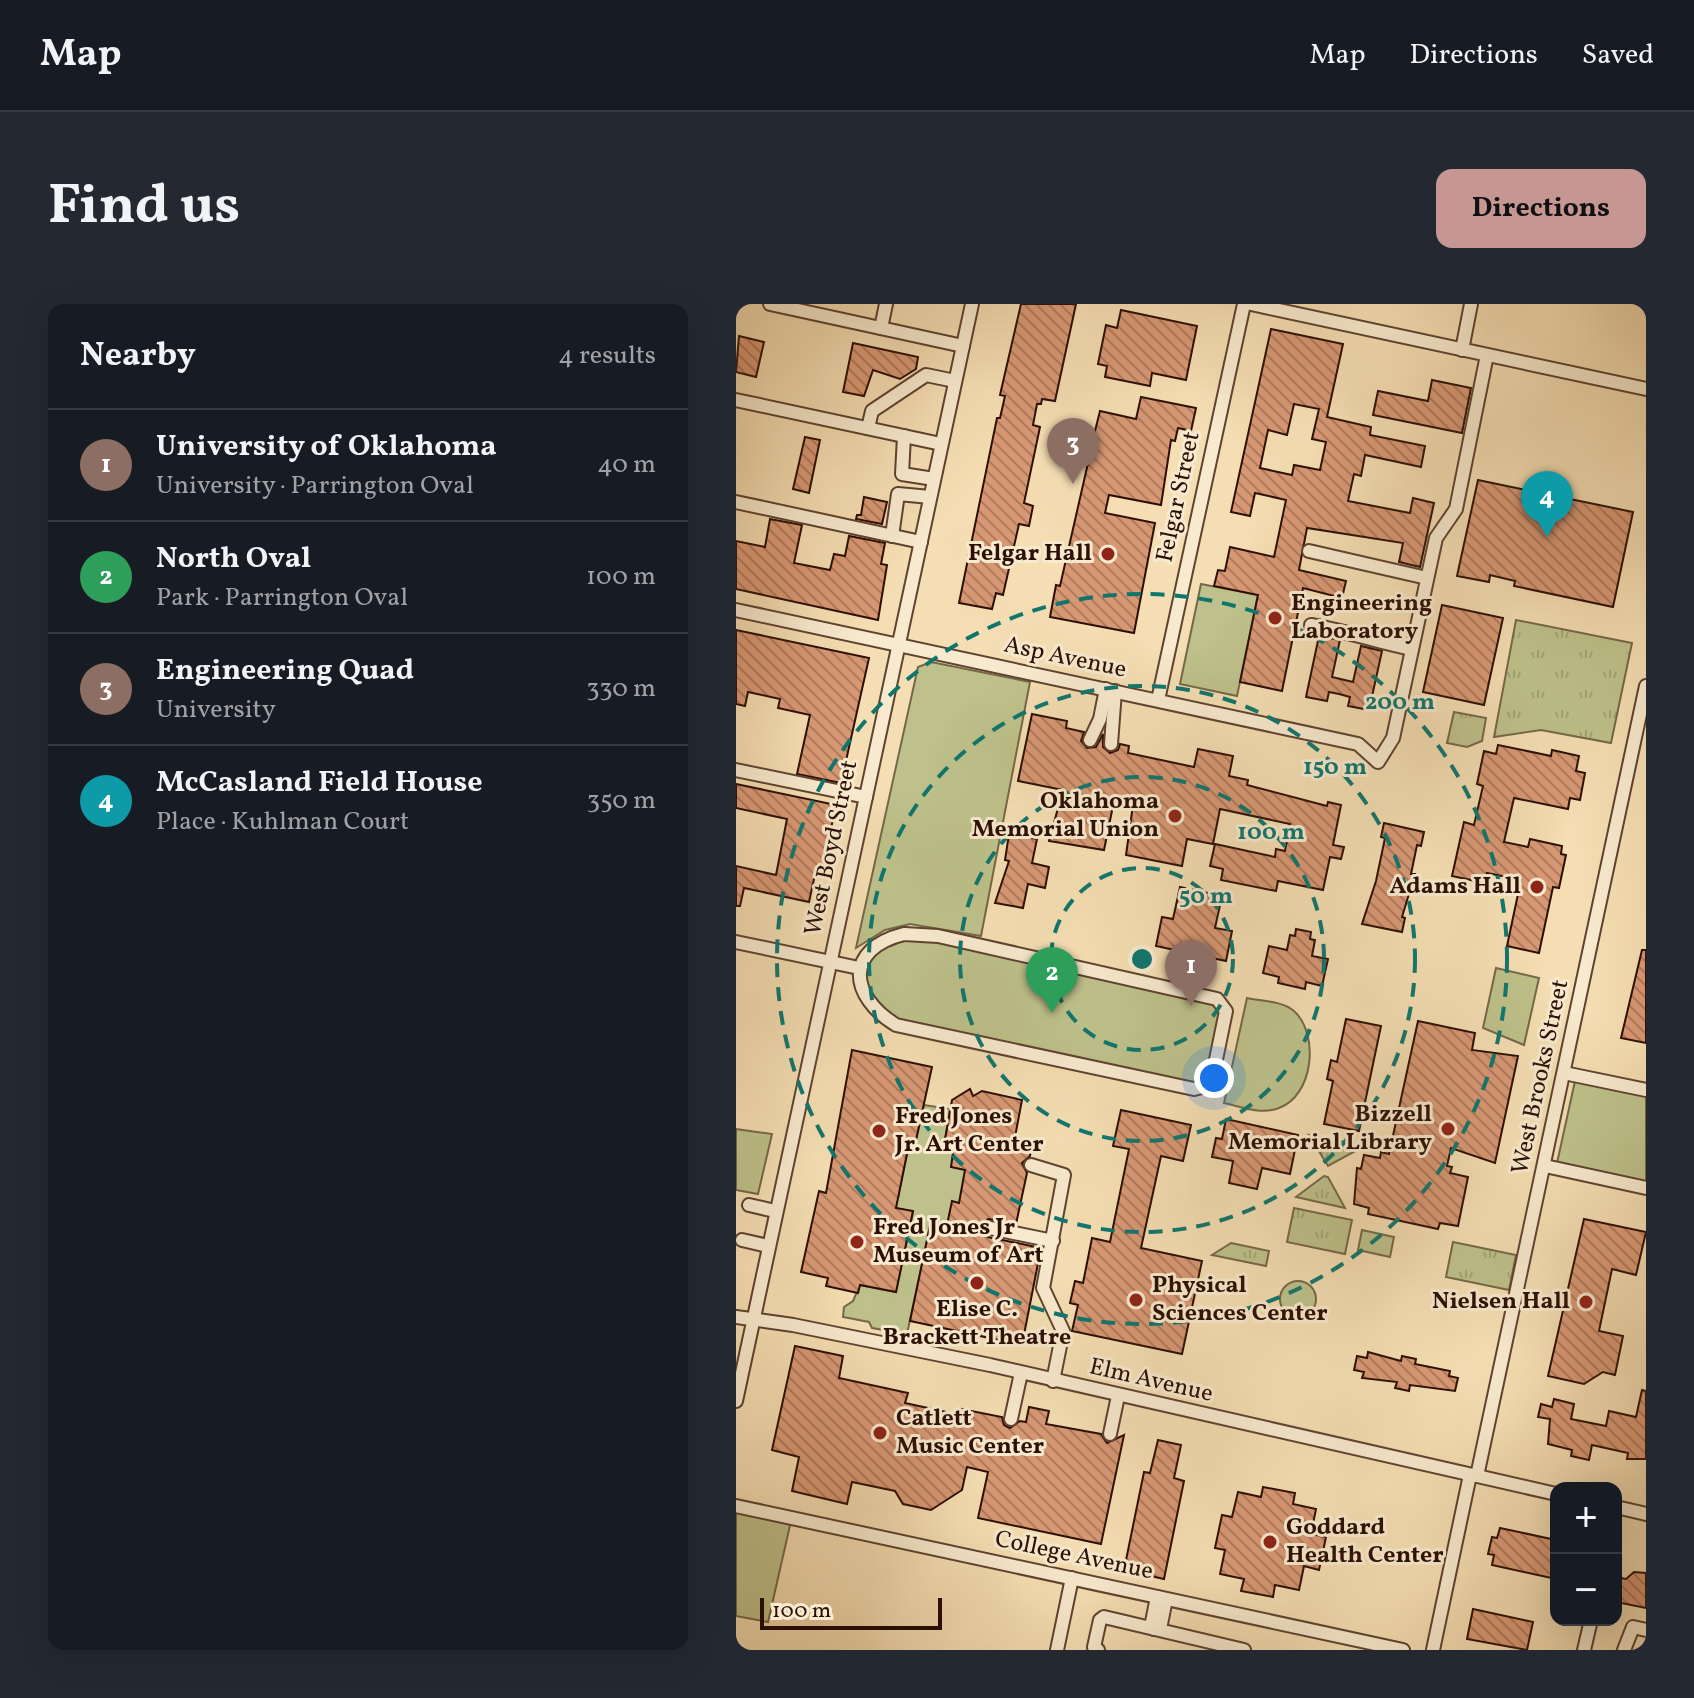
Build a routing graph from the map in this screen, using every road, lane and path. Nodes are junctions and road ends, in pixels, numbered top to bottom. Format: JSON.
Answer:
{"nodes":[{"id":1,"x":770,"y":304,"type":"edge"},
{"id":2,"x":886,"y":304,"type":"edge"},
{"id":3,"x":972,"y":304,"type":"edge"},
{"id":4,"x":1244,"y":304,"type":"edge"},
{"id":5,"x":1251,"y":304,"type":"edge"},
{"id":6,"x":1471,"y":304,"type":"edge"},
{"id":7,"x":881,"y":328,"type":"junction"},
{"id":8,"x":963,"y":346,"type":"junction"},
{"id":9,"x":1462,"y":350,"type":"junction"},
{"id":10,"x":1487,"y":355,"type":"junction"},
{"id":11,"x":955,"y":381,"type":"junction"},
{"id":12,"x":1646,"y":389,"type":"edge"},
{"id":13,"x":736,"y":400,"type":"edge"},
{"id":14,"x":868,"y":428,"type":"junction"},
{"id":15,"x":904,"y":436,"type":"junction"},
{"id":16,"x":941,"y":444,"type":"junction"},
{"id":17,"x":934,"y":479,"type":"junction"},
{"id":18,"x":930,"y":497,"type":"junction"},
{"id":19,"x":736,"y":502,"type":"edge"},
{"id":20,"x":892,"y":536,"type":"junction"},
{"id":21,"x":921,"y":542,"type":"junction"},
{"id":22,"x":1309,"y":551,"type":"dead end"},
{"id":23,"x":1427,"y":578,"type":"junction"},
{"id":24,"x":736,"y":610,"type":"edge"},
{"id":25,"x":1311,"y":625,"type":"dead end"},
{"id":26,"x":899,"y":644,"type":"junction"},
{"id":27,"x":1412,"y":649,"type":"junction"},
{"id":28,"x":1646,"y":686,"type":"edge"},
{"id":29,"x":1111,"y":690,"type":"junction"},
{"id":30,"x":1158,"y":700,"type":"junction"},
{"id":31,"x":1107,"y":709,"type":"junction"},
{"id":32,"x":1090,"y":740,"type":"dead end"},
{"id":33,"x":1111,"y":744,"type":"dead end"},
{"id":34,"x":736,"y":770,"type":"edge"},
{"id":35,"x":866,"y":797,"type":"junction"},
{"id":36,"x":736,"y":942,"type":"edge"},
{"id":37,"x":830,"y":962,"type":"junction"},
{"id":38,"x":859,"y":968,"type":"junction"},
{"id":39,"x":1564,"y":1073,"type":"junction"},
{"id":40,"x":1646,"y":1090,"type":"edge"},
{"id":41,"x":1031,"y":1165,"type":"dead end"},
{"id":42,"x":1545,"y":1166,"type":"junction"},
{"id":43,"x":1646,"y":1188,"type":"edge"},
{"id":44,"x":749,"y":1205,"type":"dead end"},
{"id":45,"x":775,"y":1211,"type":"junction"},
{"id":46,"x":990,"y":1228,"type":"dead end"},
{"id":47,"x":742,"y":1240,"type":"dead end"},
{"id":48,"x":1053,"y":1241,"type":"junction"},
{"id":49,"x":768,"y":1246,"type":"junction"},
{"id":50,"x":736,"y":1317,"type":"edge"},
{"id":51,"x":752,"y":1321,"type":"junction"},
{"id":52,"x":1021,"y":1373,"type":"junction"},
{"id":53,"x":1053,"y":1381,"type":"junction"},
{"id":54,"x":1118,"y":1396,"type":"junction"},
{"id":55,"x":736,"y":1401,"type":"edge"},
{"id":56,"x":1011,"y":1419,"type":"dead end"},
{"id":57,"x":1110,"y":1434,"type":"dead end"},
{"id":58,"x":1474,"y":1476,"type":"junction"},
{"id":59,"x":1550,"y":1493,"type":"edge"},
{"id":60,"x":736,"y":1506,"type":"edge"},
{"id":61,"x":1622,"y":1508,"type":"edge"},
{"id":62,"x":1646,"y":1514,"type":"edge"},
{"id":63,"x":1072,"y":1578,"type":"junction"},
{"id":64,"x":1162,"y":1598,"type":"junction"},
{"id":65,"x":1590,"y":1626,"type":"edge"},
{"id":66,"x":1154,"y":1629,"type":"junction"},
{"id":67,"x":1646,"y":1630,"type":"edge"},
{"id":68,"x":1057,"y":1650,"type":"edge"},
{"id":69,"x":1098,"y":1650,"type":"edge"},
{"id":70,"x":1244,"y":1650,"type":"edge"},
{"id":71,"x":1403,"y":1650,"type":"edge"},
{"id":72,"x":1433,"y":1650,"type":"edge"},
{"id":73,"x":1584,"y":1650,"type":"edge"},
{"id":74,"x":1624,"y":1650,"type":"edge"}],
"edges":[{"from":1,"to":7,"type":"street"},
{"from":2,"to":7,"type":"street"},
{"from":3,"to":8,"type":"street","name":"West Boyd Street"},
{"from":4,"to":30,"type":"street","name":"Felgar Street"},
{"from":5,"to":9,"type":"street"},
{"from":6,"to":9,"type":"street"},
{"from":7,"to":8,"type":"street"},
{"from":8,"to":11,"type":"street","name":"West Boyd Street"},
{"from":9,"to":10,"type":"street"},
{"from":10,"to":12,"type":"street"},
{"from":10,"to":23,"type":"street"},
{"from":11,"to":14,"type":"street"},
{"from":11,"to":16,"type":"street","name":"West Boyd Street"},
{"from":13,"to":14,"type":"street"},
{"from":14,"to":15,"type":"street"},
{"from":15,"to":16,"type":"street"},
{"from":15,"to":17,"type":"street"},
{"from":16,"to":17,"type":"street","name":"West Boyd Street"},
{"from":17,"to":18,"type":"street","name":"West Boyd Street"},
{"from":18,"to":20,"type":"street"},
{"from":18,"to":21,"type":"street","name":"West Boyd Street"},
{"from":19,"to":20,"type":"street"},
{"from":20,"to":21,"type":"street"},
{"from":21,"to":26,"type":"street","name":"West Boyd Street"},
{"from":22,"to":23,"type":"street"},
{"from":23,"to":27,"type":"street"},
{"from":24,"to":26,"type":"street","name":"Asp Avenue"},
{"from":25,"to":27,"type":"street"},
{"from":26,"to":29,"type":"street","name":"Asp Avenue"},
{"from":26,"to":35,"type":"street","name":"West Boyd Street"},
{"from":27,"to":30,"type":"street","name":"Asp Avenue"},
{"from":28,"to":39,"type":"street","name":"West Brooks Street"},
{"from":29,"to":30,"type":"street","name":"Asp Avenue"},
{"from":29,"to":31,"type":"street"},
{"from":31,"to":32,"type":"street"},
{"from":31,"to":33,"type":"street"},
{"from":34,"to":35,"type":"street"},
{"from":35,"to":37,"type":"street","name":"West Boyd Street"},
{"from":36,"to":37,"type":"street"},
{"from":37,"to":38,"type":"street"},
{"from":37,"to":45,"type":"street","name":"West Boyd Street"},
{"from":38,"to":38,"type":"street"},
{"from":39,"to":40,"type":"street"},
{"from":39,"to":42,"type":"street","name":"West Brooks Street"},
{"from":41,"to":48,"type":"street"},
{"from":42,"to":43,"type":"street"},
{"from":42,"to":58,"type":"street","name":"West Brooks Street"},
{"from":44,"to":45,"type":"street"},
{"from":45,"to":49,"type":"street","name":"West Boyd Street"},
{"from":46,"to":48,"type":"street"},
{"from":47,"to":49,"type":"street"},
{"from":48,"to":53,"type":"street"},
{"from":49,"to":51,"type":"street","name":"West Boyd Street"},
{"from":50,"to":51,"type":"street","name":"Elm Avenue"},
{"from":51,"to":52,"type":"street","name":"Elm Avenue"},
{"from":51,"to":55,"type":"street","name":"West Boyd Street"},
{"from":52,"to":53,"type":"street","name":"Elm Avenue"},
{"from":52,"to":56,"type":"street"},
{"from":53,"to":54,"type":"street","name":"Elm Avenue"},
{"from":54,"to":57,"type":"street"},
{"from":54,"to":58,"type":"street","name":"Elm Avenue"},
{"from":58,"to":59,"type":"street","name":"Elm Avenue"},
{"from":58,"to":72,"type":"street","name":"West Brooks Street"},
{"from":60,"to":63,"type":"street","name":"College Avenue"},
{"from":61,"to":62,"type":"street"},
{"from":63,"to":64,"type":"street","name":"College Avenue"},
{"from":63,"to":68,"type":"street"},
{"from":64,"to":66,"type":"street"},
{"from":64,"to":71,"type":"street","name":"College Avenue"},
{"from":65,"to":73,"type":"street"},
{"from":66,"to":69,"type":"street"},
{"from":66,"to":70,"type":"street"},
{"from":67,"to":74,"type":"street"}]}
